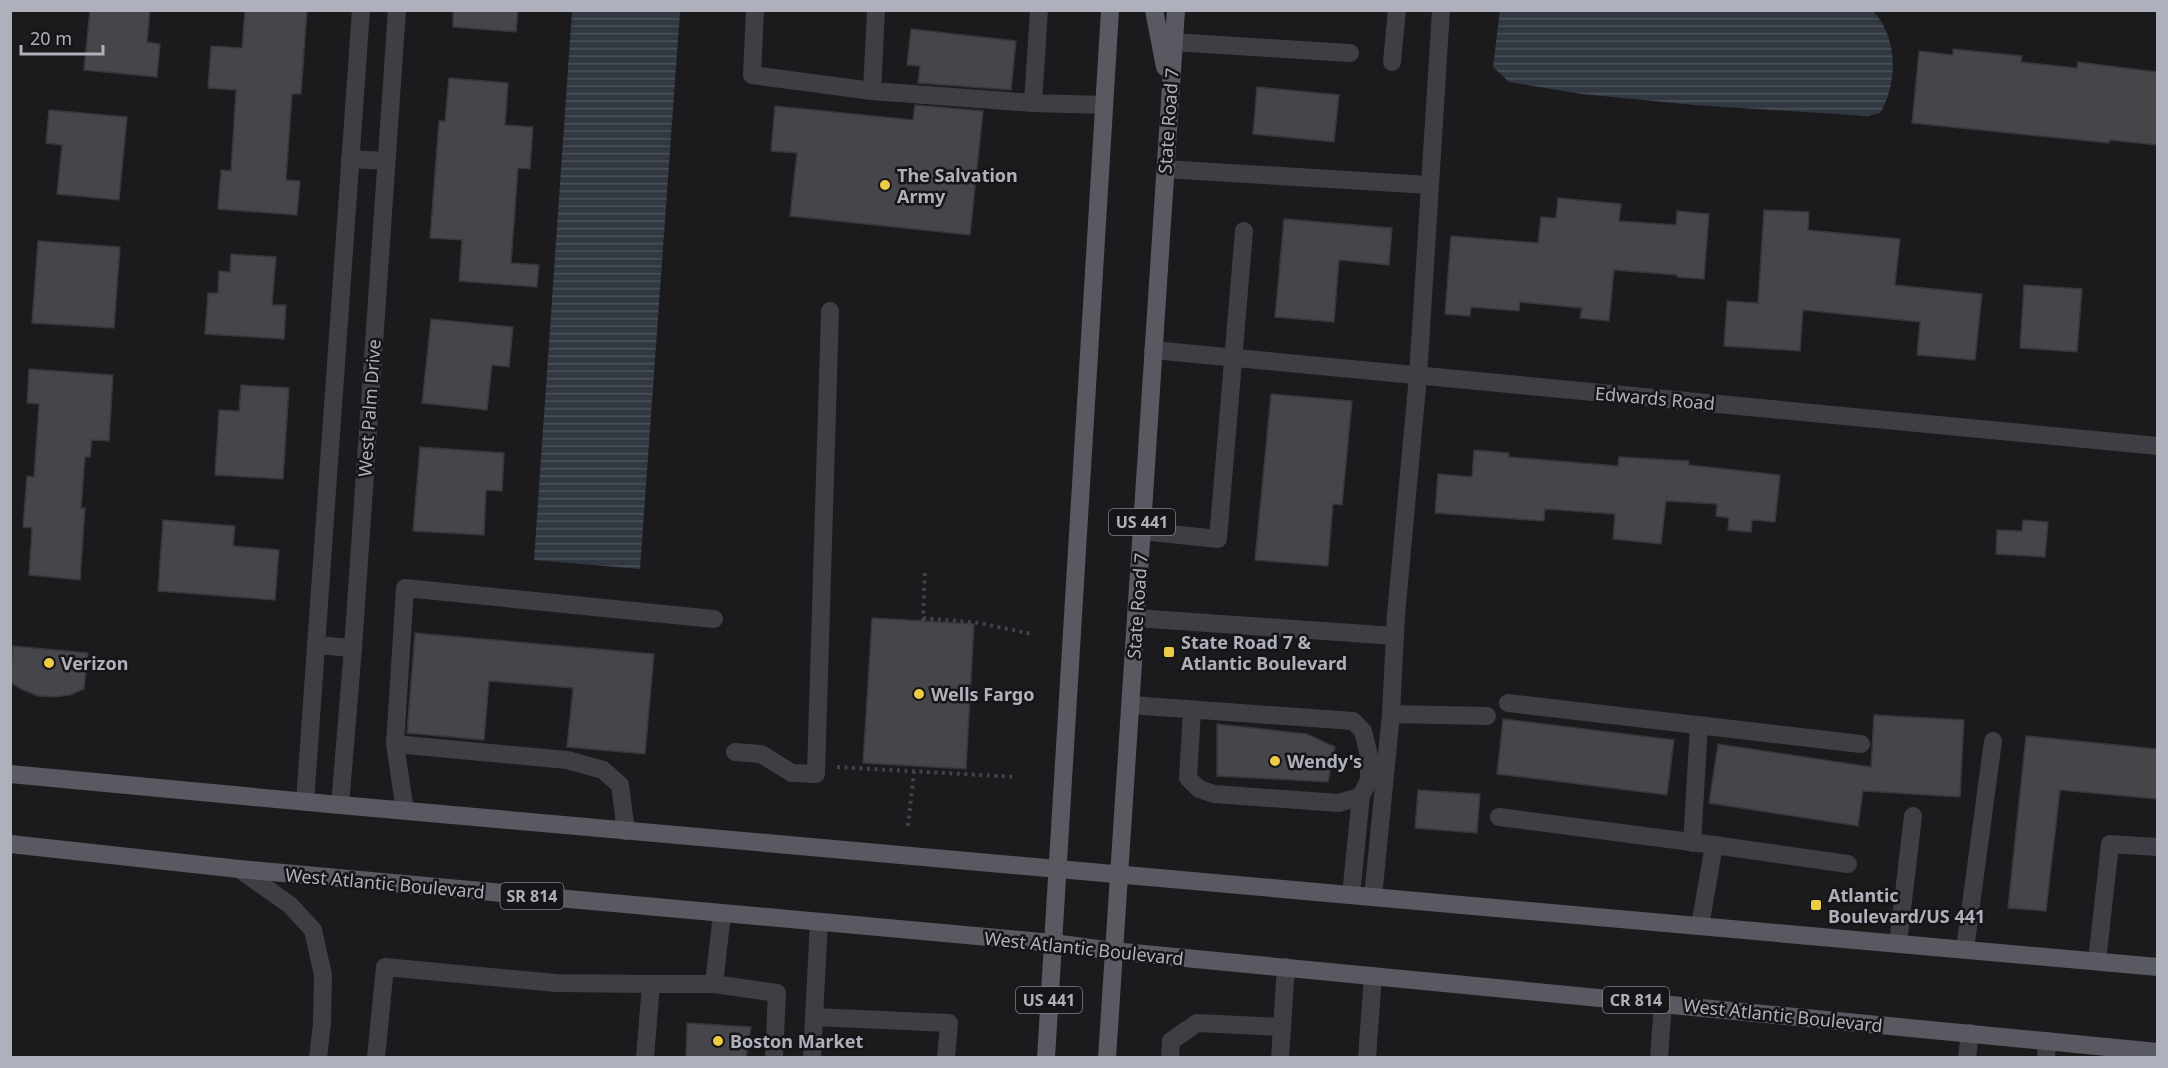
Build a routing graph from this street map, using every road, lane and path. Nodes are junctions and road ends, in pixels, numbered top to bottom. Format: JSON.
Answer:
{"nodes":[{"id":1,"x":361,"y":10,"type":"edge"},
{"id":2,"x":397,"y":10,"type":"edge"},
{"id":3,"x":755,"y":10,"type":"edge"},
{"id":4,"x":876,"y":10,"type":"edge"},
{"id":5,"x":1039,"y":10,"type":"edge"},
{"id":6,"x":1110,"y":10,"type":"edge"},
{"id":7,"x":1154,"y":10,"type":"edge"},
{"id":8,"x":1176,"y":10,"type":"edge"},
{"id":9,"x":1397,"y":10,"type":"edge"},
{"id":10,"x":1441,"y":10,"type":"edge"},
{"id":11,"x":1173,"y":42,"type":"junction"},
{"id":12,"x":1350,"y":54,"type":"dead end"},
{"id":13,"x":1392,"y":62,"type":"dead end"},
{"id":14,"x":872,"y":91,"type":"junction"},
{"id":15,"x":1169,"y":92,"type":"junction"},
{"id":16,"x":1033,"y":103,"type":"junction"},
{"id":17,"x":1104,"y":105,"type":"junction"},
{"id":18,"x":350,"y":159,"type":"junction"},
{"id":19,"x":386,"y":161,"type":"junction"},
{"id":20,"x":1165,"y":169,"type":"junction"},
{"id":21,"x":1429,"y":185,"type":"junction"},
{"id":22,"x":1244,"y":231,"type":"dead end"},
{"id":23,"x":830,"y":311,"type":"dead end"},
{"id":24,"x":1153,"y":351,"type":"junction"},
{"id":25,"x":1234,"y":358,"type":"junction"},
{"id":26,"x":1418,"y":375,"type":"junction"},
{"id":27,"x":2157,"y":446,"type":"edge"},
{"id":28,"x":1142,"y":531,"type":"junction"},
{"id":29,"x":925,"y":569,"type":"dead end"},
{"id":30,"x":1136,"y":618,"type":"junction"},
{"id":31,"x":714,"y":619,"type":"dead end"},
{"id":32,"x":1032,"y":634,"type":"dead end"},
{"id":33,"x":1395,"y":636,"type":"junction"},
{"id":34,"x":316,"y":645,"type":"junction"},
{"id":35,"x":353,"y":648,"type":"junction"},
{"id":36,"x":1508,"y":703,"type":"dead end"},
{"id":37,"x":1131,"y":705,"type":"junction"},
{"id":38,"x":1192,"y":711,"type":"junction"},
{"id":39,"x":1391,"y":714,"type":"junction"},
{"id":40,"x":1487,"y":716,"type":"dead end"},
{"id":41,"x":1699,"y":726,"type":"junction"},
{"id":42,"x":1993,"y":741,"type":"dead end"},
{"id":43,"x":395,"y":744,"type":"junction"},
{"id":44,"x":1861,"y":744,"type":"dead end"},
{"id":45,"x":735,"y":752,"type":"dead end"},
{"id":46,"x":816,"y":766,"type":"junction"},
{"id":47,"x":914,"y":772,"type":"junction"},
{"id":48,"x":10,"y":774,"type":"edge"},
{"id":49,"x":1016,"y":777,"type":"dead end"},
{"id":50,"x":1360,"y":796,"type":"junction"},
{"id":51,"x":305,"y":802,"type":"junction"},
{"id":52,"x":340,"y":805,"type":"junction"},
{"id":53,"x":405,"y":811,"type":"junction"},
{"id":54,"x":1913,"y":816,"type":"dead end"},
{"id":55,"x":1499,"y":817,"type":"dead end"},
{"id":56,"x":908,"y":826,"type":"dead end"},
{"id":57,"x":626,"y":831,"type":"junction"},
{"id":58,"x":1692,"y":843,"type":"junction"},
{"id":59,"x":10,"y":844,"type":"edge"},
{"id":60,"x":1714,"y":845,"type":"junction"},
{"id":61,"x":2157,"y":847,"type":"edge"},
{"id":62,"x":1848,"y":864,"type":"dead end"},
{"id":63,"x":238,"y":869,"type":"junction"},
{"id":64,"x":1056,"y":869,"type":"junction"},
{"id":65,"x":1120,"y":874,"type":"junction"},
{"id":66,"x":1351,"y":895,"type":"junction"},
{"id":67,"x":1373,"y":897,"type":"junction"},
{"id":68,"x":722,"y":914,"type":"junction"},
{"id":69,"x":819,"y":922,"type":"junction"},
{"id":70,"x":1700,"y":926,"type":"junction"},
{"id":71,"x":1898,"y":943,"type":"junction"},
{"id":72,"x":1053,"y":944,"type":"junction"},
{"id":73,"x":1965,"y":949,"type":"junction"},
{"id":74,"x":1113,"y":951,"type":"junction"},
{"id":75,"x":2097,"y":961,"type":"junction"},
{"id":76,"x":2157,"y":966,"type":"edge"},
{"id":77,"x":1286,"y":968,"type":"junction"},
{"id":78,"x":1373,"y":976,"type":"junction"},
{"id":79,"x":651,"y":984,"type":"junction"},
{"id":80,"x":714,"y":984,"type":"junction"},
{"id":81,"x":1663,"y":1003,"type":"junction"},
{"id":82,"x":814,"y":1017,"type":"junction"},
{"id":83,"x":1281,"y":1027,"type":"junction"},
{"id":84,"x":1970,"y":1033,"type":"junction"},
{"id":85,"x":2047,"y":1049,"type":"edge"},
{"id":86,"x":2157,"y":1052,"type":"edge"},
{"id":87,"x":318,"y":1058,"type":"edge"},
{"id":88,"x":376,"y":1058,"type":"edge"},
{"id":89,"x":645,"y":1058,"type":"edge"},
{"id":90,"x":774,"y":1058,"type":"edge"},
{"id":91,"x":812,"y":1058,"type":"edge"},
{"id":92,"x":946,"y":1058,"type":"edge"},
{"id":93,"x":1046,"y":1058,"type":"edge"},
{"id":94,"x":1107,"y":1058,"type":"edge"},
{"id":95,"x":1170,"y":1058,"type":"edge"},
{"id":96,"x":1280,"y":1058,"type":"edge"},
{"id":97,"x":1367,"y":1058,"type":"edge"},
{"id":98,"x":1659,"y":1058,"type":"edge"},
{"id":99,"x":1967,"y":1058,"type":"edge"}],
"edges":[{"from":1,"to":18,"type":"street","name":"West Palm Drive"},
{"from":2,"to":19,"type":"street","name":"West Palm Drive"},
{"from":3,"to":14,"type":"street"},
{"from":4,"to":14,"type":"street"},
{"from":5,"to":16,"type":"street"},
{"from":6,"to":17,"type":"main road","number":"US 441"},
{"from":7,"to":15,"type":"main road"},
{"from":8,"to":11,"type":"main road","name":"State Road 7","number":"US 441"},
{"from":9,"to":13,"type":"street"},
{"from":10,"to":21,"type":"street"},
{"from":11,"to":12,"type":"street"},
{"from":11,"to":15,"type":"main road","name":"State Road 7","number":"US 441"},
{"from":14,"to":16,"type":"street"},
{"from":15,"to":20,"type":"main road","name":"State Road 7","number":"US 441"},
{"from":16,"to":17,"type":"street"},
{"from":17,"to":64,"type":"main road","number":"US 441"},
{"from":18,"to":19,"type":"street"},
{"from":18,"to":34,"type":"street","name":"West Palm Drive"},
{"from":19,"to":35,"type":"street","name":"West Palm Drive"},
{"from":20,"to":21,"type":"street"},
{"from":20,"to":24,"type":"main road","name":"State Road 7","number":"US 441"},
{"from":21,"to":26,"type":"street"},
{"from":22,"to":25,"type":"street"},
{"from":23,"to":46,"type":"street"},
{"from":24,"to":25,"type":"street","name":"Edwards Road"},
{"from":24,"to":28,"type":"main road","name":"State Road 7","number":"US 441"},
{"from":25,"to":26,"type":"street","name":"Edwards Road"},
{"from":25,"to":28,"type":"street"},
{"from":26,"to":27,"type":"street","name":"Edwards Road"},
{"from":26,"to":33,"type":"street"},
{"from":28,"to":30,"type":"main road","name":"State Road 7","number":"US 441"},
{"from":29,"to":32,"type":"path"},
{"from":30,"to":33,"type":"street"},
{"from":30,"to":37,"type":"main road","name":"State Road 7","number":"US 441"},
{"from":31,"to":43,"type":"street"},
{"from":33,"to":39,"type":"street"},
{"from":34,"to":35,"type":"street"},
{"from":34,"to":51,"type":"street","name":"West Palm Drive"},
{"from":35,"to":52,"type":"street","name":"West Palm Drive"},
{"from":36,"to":41,"type":"street"},
{"from":37,"to":38,"type":"street"},
{"from":37,"to":65,"type":"main road","name":"State Road 7","number":"US 441"},
{"from":38,"to":50,"type":"street"},
{"from":38,"to":50,"type":"street"},
{"from":39,"to":40,"type":"street"},
{"from":39,"to":67,"type":"street"},
{"from":41,"to":44,"type":"street"},
{"from":41,"to":58,"type":"street"},
{"from":42,"to":73,"type":"street"},
{"from":43,"to":53,"type":"street"},
{"from":43,"to":57,"type":"street"},
{"from":45,"to":46,"type":"street"},
{"from":46,"to":47,"type":"path"},
{"from":47,"to":49,"type":"path"},
{"from":47,"to":56,"type":"path"},
{"from":48,"to":51,"type":"main road"},
{"from":50,"to":66,"type":"street"},
{"from":51,"to":52,"type":"main road"},
{"from":52,"to":53,"type":"main road"},
{"from":53,"to":57,"type":"main road"},
{"from":54,"to":71,"type":"street"},
{"from":55,"to":58,"type":"street"},
{"from":57,"to":64,"type":"main road"},
{"from":58,"to":60,"type":"street"},
{"from":59,"to":63,"type":"main road","name":"West Atlantic Boulevard","number":"SR 814"},
{"from":60,"to":62,"type":"street"},
{"from":60,"to":70,"type":"street"},
{"from":61,"to":75,"type":"street"},
{"from":63,"to":68,"type":"main road","name":"West Atlantic Boulevard","number":"SR 814"},
{"from":63,"to":87,"type":"street"},
{"from":64,"to":65,"type":"main road"},
{"from":64,"to":72,"type":"main road","number":"US 441"},
{"from":65,"to":66,"type":"main road"},
{"from":65,"to":74,"type":"main road","name":"State Road 7","number":"US 441"},
{"from":66,"to":67,"type":"main road"},
{"from":67,"to":70,"type":"main road"},
{"from":68,"to":69,"type":"main road","name":"West Atlantic Boulevard","number":"SR 814"},
{"from":68,"to":80,"type":"street"},
{"from":69,"to":72,"type":"main road","name":"West Atlantic Boulevard","number":"SR 814"},
{"from":69,"to":82,"type":"street"},
{"from":70,"to":71,"type":"main road"},
{"from":71,"to":73,"type":"main road"},
{"from":72,"to":74,"type":"main road","name":"West Atlantic Boulevard","number":"SR 814"},
{"from":72,"to":93,"type":"main road","number":"US 441"},
{"from":73,"to":75,"type":"main road"},
{"from":74,"to":77,"type":"main road","name":"West Atlantic Boulevard","number":"CR 814"},
{"from":74,"to":94,"type":"main road","name":"State Road 7","number":"US 441"},
{"from":75,"to":76,"type":"main road"},
{"from":77,"to":78,"type":"main road","name":"West Atlantic Boulevard","number":"CR 814"},
{"from":77,"to":83,"type":"street"},
{"from":78,"to":81,"type":"main road","name":"West Atlantic Boulevard","number":"CR 814"},
{"from":78,"to":97,"type":"street"},
{"from":79,"to":80,"type":"street"},
{"from":79,"to":88,"type":"street"},
{"from":79,"to":89,"type":"street"},
{"from":80,"to":90,"type":"street"},
{"from":81,"to":84,"type":"main road","name":"West Atlantic Boulevard","number":"CR 814"},
{"from":81,"to":98,"type":"street"},
{"from":82,"to":91,"type":"street"},
{"from":82,"to":92,"type":"street"},
{"from":83,"to":95,"type":"street"},
{"from":83,"to":96,"type":"street"},
{"from":84,"to":85,"type":"main road","name":"West Atlantic Boulevard","number":"CR 814"},
{"from":84,"to":99,"type":"street"},
{"from":85,"to":86,"type":"main road","name":"West Atlantic Boulevard","number":"CR 814"}]}
